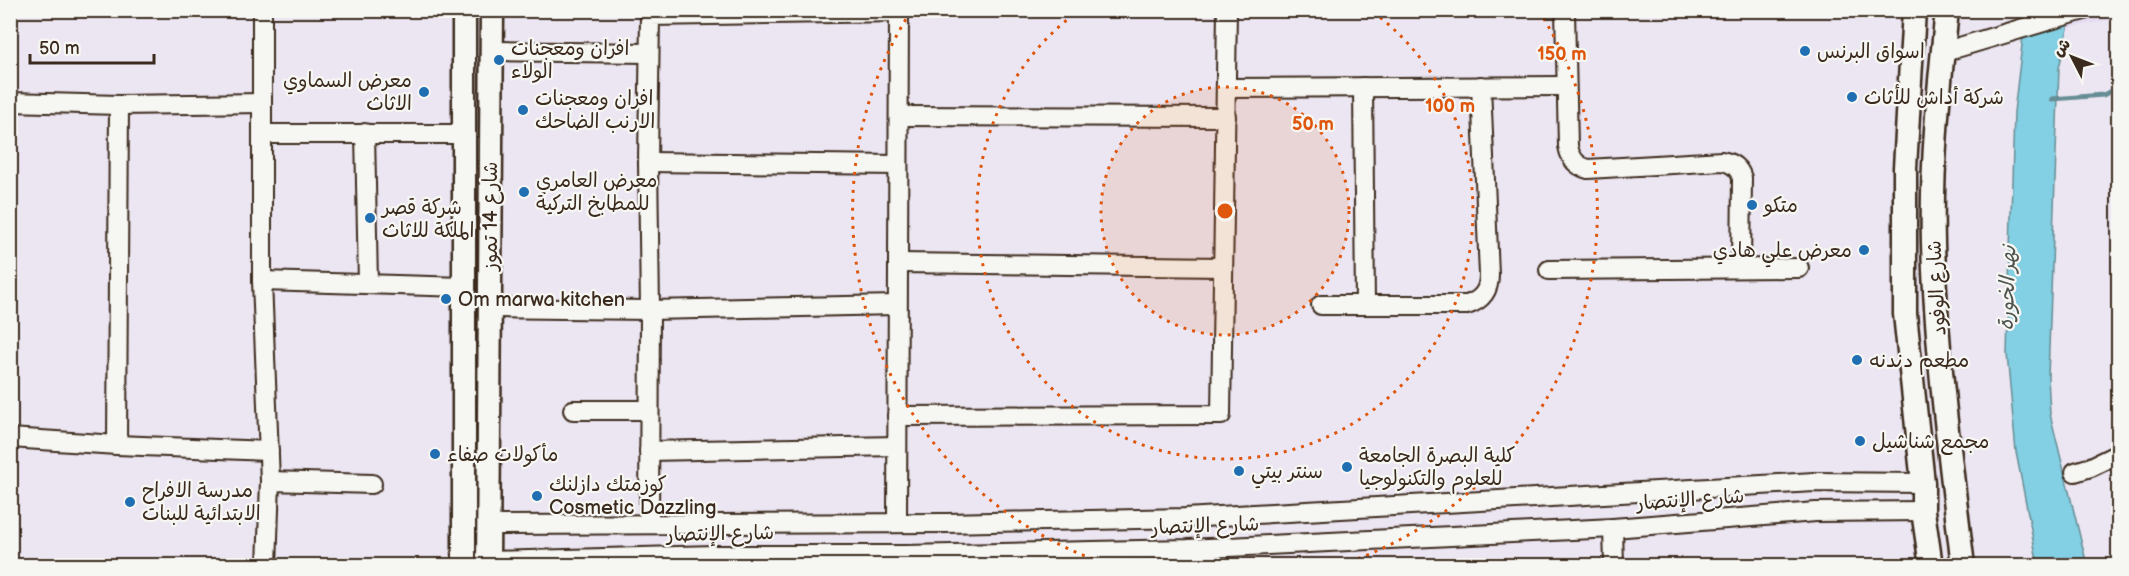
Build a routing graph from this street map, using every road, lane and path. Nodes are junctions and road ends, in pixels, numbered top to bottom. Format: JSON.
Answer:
{"nodes":[{"id":1,"x":262,"y":10,"type":"edge"},
{"id":2,"x":464,"y":10,"type":"edge"},
{"id":3,"x":492,"y":10,"type":"edge"},
{"id":4,"x":1227,"y":10,"type":"edge"},
{"id":5,"x":1565,"y":10,"type":"edge"},
{"id":6,"x":1914,"y":10,"type":"edge"},
{"id":7,"x":1947,"y":10,"type":"edge"},
{"id":8,"x":2084,"y":10,"type":"edge"},
{"id":9,"x":899,"y":11,"type":"edge"},
{"id":10,"x":850,"y":12,"type":"edge"},
{"id":11,"x":491,"y":51,"type":"junction"},
{"id":12,"x":1943,"y":52,"type":"junction"},
{"id":13,"x":649,"y":53,"type":"junction"},
{"id":14,"x":1481,"y":86,"type":"junction"},
{"id":15,"x":1565,"y":86,"type":"junction"},
{"id":16,"x":1363,"y":87,"type":"junction"},
{"id":17,"x":1226,"y":88,"type":"junction"},
{"id":18,"x":10,"y":102,"type":"edge"},
{"id":19,"x":262,"y":103,"type":"junction"},
{"id":20,"x":119,"y":105,"type":"junction"},
{"id":21,"x":899,"y":116,"type":"junction"},
{"id":22,"x":1226,"y":117,"type":"junction"},
{"id":23,"x":365,"y":133,"type":"junction"},
{"id":24,"x":262,"y":134,"type":"junction"},
{"id":25,"x":464,"y":134,"type":"junction"},
{"id":26,"x":648,"y":162,"type":"junction"},
{"id":27,"x":898,"y":165,"type":"junction"},
{"id":28,"x":898,"y":263,"type":"junction"},
{"id":29,"x":1223,"y":267,"type":"junction"},
{"id":30,"x":1741,"y":268,"type":"junction"},
{"id":31,"x":1799,"y":268,"type":"dead end"},
{"id":32,"x":1549,"y":270,"type":"dead end"},
{"id":33,"x":262,"y":281,"type":"junction"},
{"id":34,"x":368,"y":284,"type":"junction"},
{"id":35,"x":464,"y":287,"type":"junction"},
{"id":36,"x":1365,"y":304,"type":"junction"},
{"id":37,"x":897,"y":305,"type":"junction"},
{"id":38,"x":1321,"y":305,"type":"dead end"},
{"id":39,"x":489,"y":308,"type":"junction"},
{"id":40,"x":650,"y":310,"type":"junction"},
{"id":41,"x":573,"y":410,"type":"dead end"},
{"id":42,"x":649,"y":411,"type":"junction"},
{"id":43,"x":897,"y":416,"type":"junction"},
{"id":44,"x":10,"y":438,"type":"edge"},
{"id":45,"x":117,"y":445,"type":"junction"},
{"id":46,"x":897,"y":446,"type":"junction"},
{"id":47,"x":269,"y":451,"type":"junction"},
{"id":48,"x":649,"y":451,"type":"junction"},
{"id":49,"x":2118,"y":454,"type":"edge"},
{"id":50,"x":2075,"y":472,"type":"dead end"},
{"id":51,"x":270,"y":481,"type":"junction"},
{"id":52,"x":1814,"y":482,"type":"junction"},
{"id":53,"x":1923,"y":483,"type":"junction"},
{"id":54,"x":372,"y":484,"type":"dead end"},
{"id":55,"x":1923,"y":511,"type":"junction"},
{"id":56,"x":1816,"y":512,"type":"junction"},
{"id":57,"x":897,"y":523,"type":"junction"},
{"id":58,"x":649,"y":524,"type":"junction"},
{"id":59,"x":489,"y":525,"type":"junction"},
{"id":60,"x":582,"y":525,"type":"junction"},
{"id":61,"x":1613,"y":528,"type":"junction"},
{"id":62,"x":1188,"y":557,"type":"edge"},
{"id":63,"x":583,"y":558,"type":"junction"},
{"id":64,"x":715,"y":560,"type":"edge"},
{"id":65,"x":904,"y":560,"type":"edge"},
{"id":66,"x":488,"y":563,"type":"edge"},
{"id":67,"x":267,"y":566,"type":"edge"},
{"id":68,"x":464,"y":566,"type":"edge"},
{"id":69,"x":1614,"y":566,"type":"edge"},
{"id":70,"x":1931,"y":566,"type":"edge"},
{"id":71,"x":1963,"y":566,"type":"edge"}],
"edges":[{"from":1,"to":19,"type":"street"},
{"from":2,"to":25,"type":"main road","name":"شارع 14 تموز"},
{"from":3,"to":11,"type":"main road","name":"شارع 14 تموز"},
{"from":4,"to":17,"type":"street"},
{"from":5,"to":15,"type":"street"},
{"from":6,"to":53,"type":"main road","name":"شارع الوفود"},
{"from":7,"to":12,"type":"main road","name":"شارع الوفود"},
{"from":8,"to":12,"type":"street"},
{"from":9,"to":10,"type":"street"},
{"from":9,"to":21,"type":"street"},
{"from":10,"to":13,"type":"street"},
{"from":11,"to":13,"type":"street"},
{"from":11,"to":39,"type":"main road","name":"شارع 14 تموز"},
{"from":12,"to":71,"type":"main road","name":"شارع الوفود"},
{"from":13,"to":26,"type":"street"},
{"from":14,"to":15,"type":"street"},
{"from":14,"to":16,"type":"street"},
{"from":14,"to":36,"type":"street"},
{"from":15,"to":30,"type":"street"},
{"from":16,"to":17,"type":"street"},
{"from":16,"to":36,"type":"street"},
{"from":17,"to":22,"type":"street"},
{"from":18,"to":20,"type":"street"},
{"from":19,"to":20,"type":"street"},
{"from":19,"to":24,"type":"street"},
{"from":20,"to":45,"type":"street"},
{"from":21,"to":22,"type":"street"},
{"from":21,"to":27,"type":"street"},
{"from":22,"to":29,"type":"street"},
{"from":23,"to":24,"type":"street"},
{"from":23,"to":25,"type":"street"},
{"from":23,"to":34,"type":"street"},
{"from":24,"to":33,"type":"street"},
{"from":25,"to":35,"type":"main road","name":"شارع 14 تموز"},
{"from":26,"to":27,"type":"street"},
{"from":26,"to":40,"type":"street"},
{"from":27,"to":28,"type":"street"},
{"from":28,"to":29,"type":"street"},
{"from":28,"to":37,"type":"street"},
{"from":29,"to":43,"type":"street"},
{"from":30,"to":31,"type":"street"},
{"from":30,"to":32,"type":"street"},
{"from":33,"to":34,"type":"street"},
{"from":33,"to":47,"type":"street"},
{"from":34,"to":35,"type":"street"},
{"from":35,"to":68,"type":"main road","name":"شارع 14 تموز"},
{"from":36,"to":38,"type":"street"},
{"from":37,"to":40,"type":"street"},
{"from":37,"to":43,"type":"street"},
{"from":39,"to":40,"type":"street"},
{"from":39,"to":59,"type":"main road","name":"شارع 14 تموز"},
{"from":40,"to":42,"type":"street"},
{"from":41,"to":42,"type":"street"},
{"from":42,"to":48,"type":"street"},
{"from":43,"to":46,"type":"street"},
{"from":44,"to":45,"type":"street"},
{"from":45,"to":47,"type":"street"},
{"from":46,"to":48,"type":"street"},
{"from":46,"to":57,"type":"street"},
{"from":47,"to":51,"type":"street"},
{"from":48,"to":58,"type":"street"},
{"from":49,"to":50,"type":"street"},
{"from":51,"to":54,"type":"street"},
{"from":51,"to":67,"type":"street"},
{"from":52,"to":53,"type":"street","name":"شارع الإنتصار"},
{"from":52,"to":56,"type":"street"},
{"from":52,"to":57,"type":"street","name":"شارع الإنتصار"},
{"from":53,"to":55,"type":"main road","name":"شارع الوفود"},
{"from":55,"to":56,"type":"street","name":"شارع الإنتصار"},
{"from":55,"to":70,"type":"main road","name":"شارع الوفود"},
{"from":56,"to":61,"type":"street","name":"شارع الإنتصار"},
{"from":57,"to":58,"type":"street","name":"شارع الإنتصار"},
{"from":58,"to":60,"type":"street","name":"شارع الإنتصار"},
{"from":59,"to":60,"type":"street","name":"شارع الإنتصار"},
{"from":59,"to":66,"type":"main road","name":"شارع 14 تموز"},
{"from":60,"to":63,"type":"street"},
{"from":61,"to":62,"type":"street","name":"شارع الإنتصار"},
{"from":61,"to":69,"type":"street"},
{"from":62,"to":65,"type":"street","name":"شارع الإنتصار"},
{"from":63,"to":64,"type":"street","name":"شارع الإنتصار"},
{"from":63,"to":66,"type":"street","name":"شارع الإنتصار"},
{"from":64,"to":65,"type":"street","name":"شارع الإنتصار"}]}
